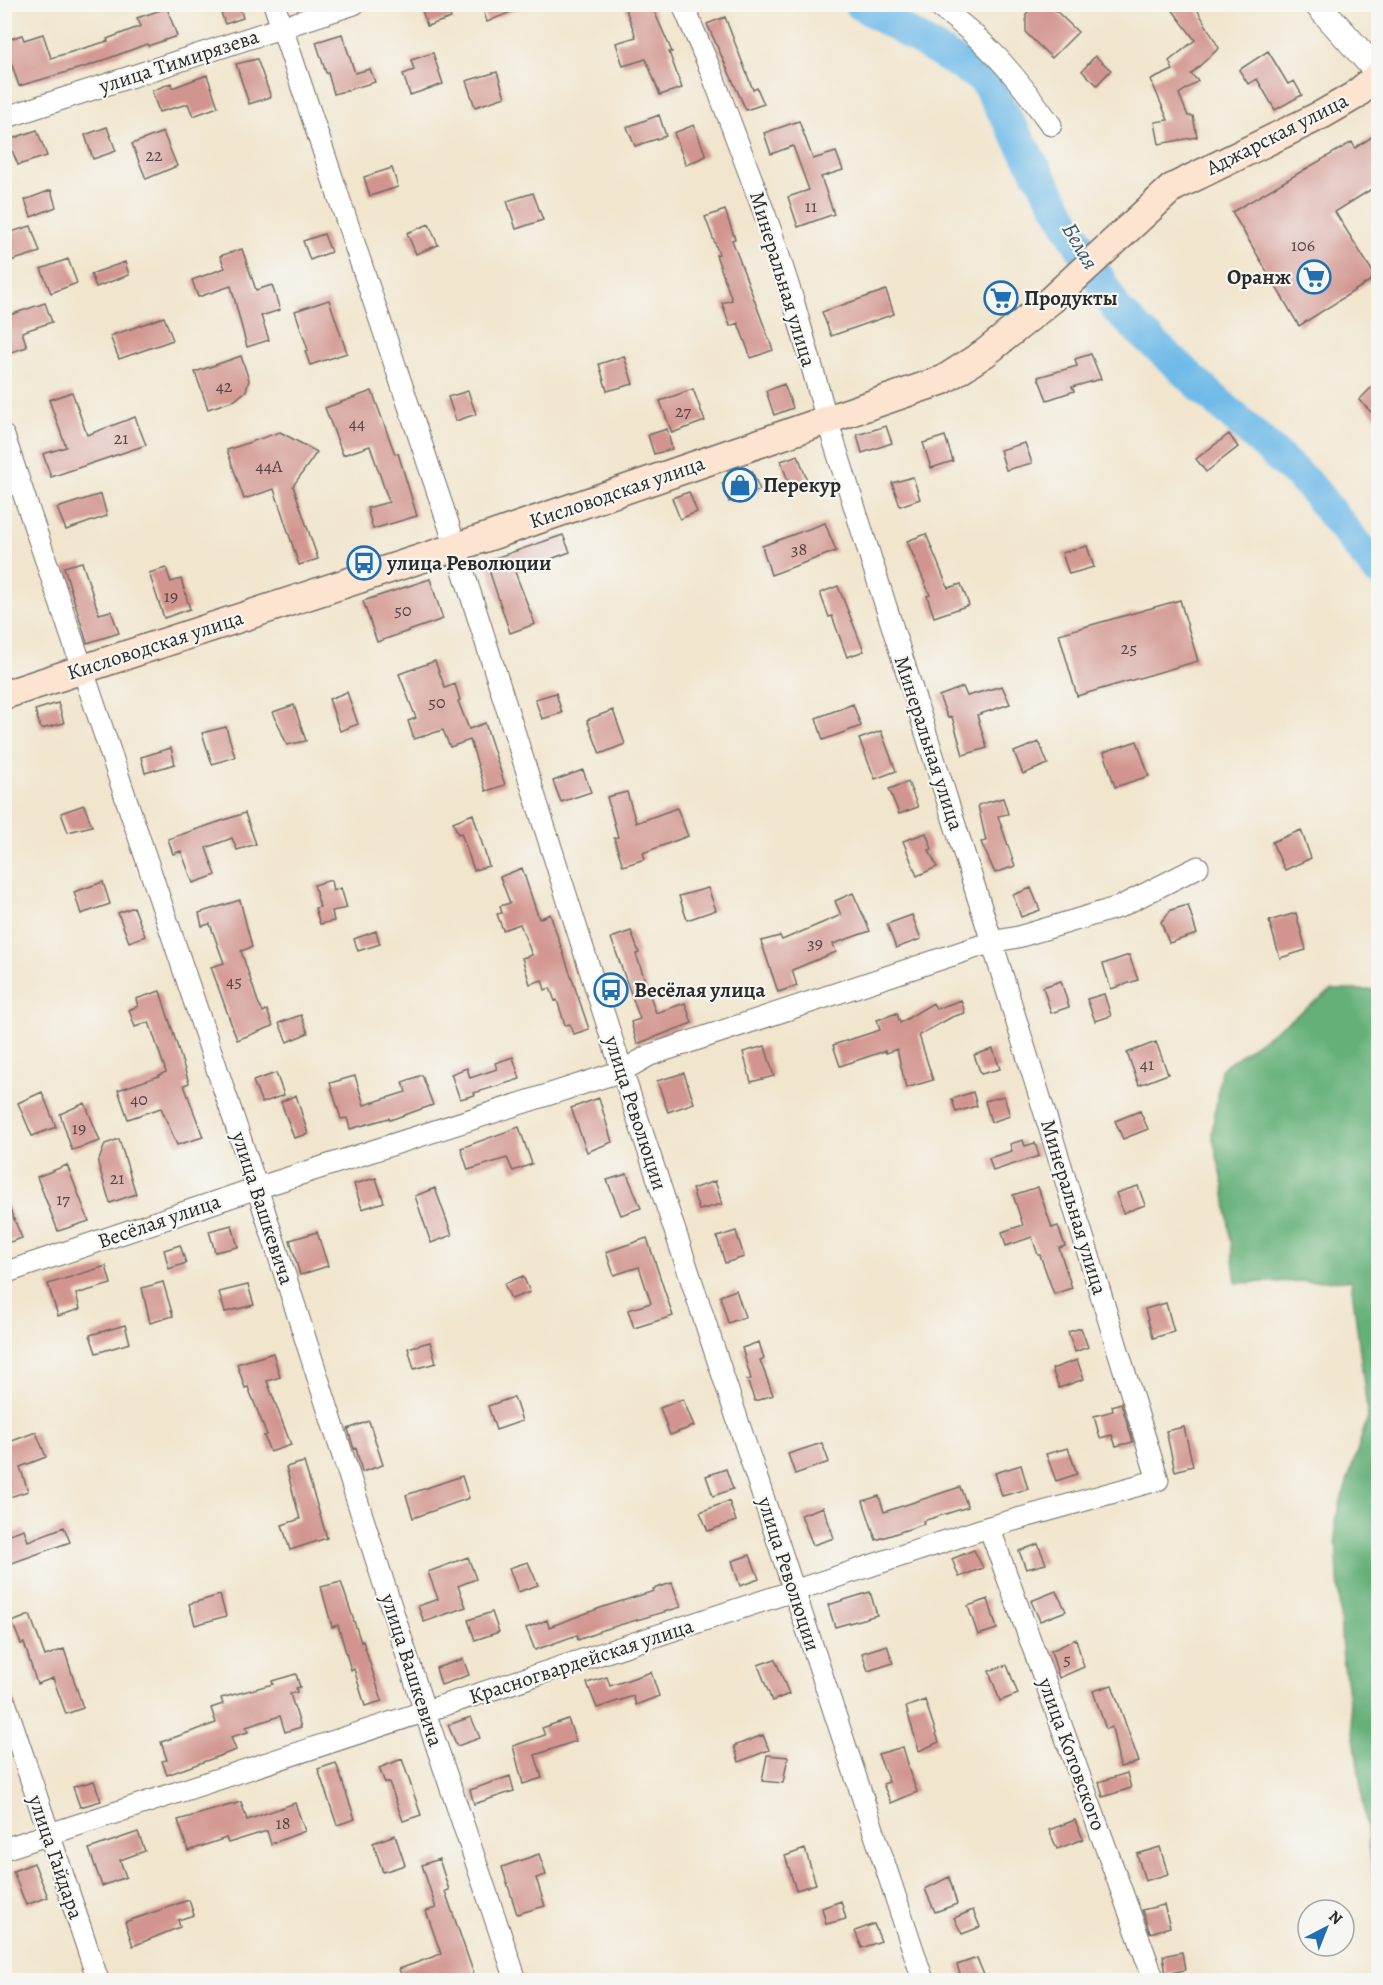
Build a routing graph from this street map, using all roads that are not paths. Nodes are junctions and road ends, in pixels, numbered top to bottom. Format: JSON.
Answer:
{"nodes":[{"id":1,"x":274,"y":4,"type":"edge"},
{"id":2,"x":354,"y":4,"type":"edge"},
{"id":3,"x":935,"y":4,"type":"edge"},
{"id":4,"x":1317,"y":4,"type":"edge"},
{"id":5,"x":685,"y":10,"type":"dead end"},
{"id":6,"x":281,"y":28,"type":"junction"},
{"id":7,"x":1378,"y":74,"type":"edge"},
{"id":8,"x":4,"y":118,"type":"edge"},
{"id":9,"x":1051,"y":125,"type":"dead end"},
{"id":10,"x":1172,"y":188,"type":"joint"},
{"id":11,"x":826,"y":420,"type":"junction"},
{"id":12,"x":4,"y":436,"type":"edge"},
{"id":13,"x":455,"y":547,"type":"junction"},
{"id":14,"x":82,"y":668,"type":"junction"},
{"id":15,"x":4,"y":695,"type":"edge"},
{"id":16,"x":1198,"y":867,"type":"dead end"},
{"id":17,"x":992,"y":942,"type":"junction"},
{"id":18,"x":622,"y":1071,"type":"junction"},
{"id":19,"x":257,"y":1188,"type":"junction"},
{"id":20,"x":4,"y":1273,"type":"edge"},
{"id":21,"x":1158,"y":1480,"type":"joint"},
{"id":22,"x":989,"y":1527,"type":"junction"},
{"id":23,"x":794,"y":1591,"type":"junction"},
{"id":24,"x":4,"y":1699,"type":"edge"},
{"id":25,"x":425,"y":1712,"type":"junction"},
{"id":26,"x":48,"y":1835,"type":"junction"},
{"id":27,"x":4,"y":1849,"type":"edge"},
{"id":28,"x":98,"y":1980,"type":"edge"},
{"id":29,"x":516,"y":1980,"type":"edge"},
{"id":30,"x":923,"y":1980,"type":"edge"},
{"id":31,"x":1154,"y":1980,"type":"edge"}],
"edges":[{"from":1,"to":6,"type":"street","name":"улица Революции"},
{"from":2,"to":6,"type":"street","name":"улица Тимирязева"},
{"from":3,"to":9,"type":"street"},
{"from":4,"to":7,"type":"street"},
{"from":5,"to":11,"type":"street","name":"Минеральная улица"},
{"from":6,"to":8,"type":"street","name":"улица Тимирязева"},
{"from":6,"to":13,"type":"street","name":"улица Революции"},
{"from":7,"to":10,"type":"main road","name":"Аджарская улица"},
{"from":10,"to":11,"type":"main road","name":"Кисловодская улица"},
{"from":11,"to":13,"type":"main road","name":"Кисловодская улица"},
{"from":11,"to":17,"type":"street","name":"Минеральная улица"},
{"from":12,"to":14,"type":"street","name":"улица Вашкевича"},
{"from":13,"to":14,"type":"main road","name":"Кисловодская улица"},
{"from":13,"to":18,"type":"street","name":"улица Революции"},
{"from":14,"to":15,"type":"main road","name":"Кисловодская улица"},
{"from":14,"to":19,"type":"street","name":"улица Вашкевича"},
{"from":16,"to":17,"type":"street","name":"Весёлая улица"},
{"from":17,"to":18,"type":"street","name":"Весёлая улица"},
{"from":17,"to":21,"type":"street","name":"Минеральная улица"},
{"from":18,"to":19,"type":"street","name":"Весёлая улица"},
{"from":18,"to":23,"type":"street","name":"улица Революции"},
{"from":19,"to":20,"type":"street","name":"Весёлая улица"},
{"from":19,"to":25,"type":"street","name":"улица Вашкевича"},
{"from":21,"to":22,"type":"street","name":"Красногвардейская улица"},
{"from":22,"to":23,"type":"street","name":"Красногвардейская улица"},
{"from":22,"to":31,"type":"street","name":"улица Котовского"},
{"from":23,"to":25,"type":"street","name":"Красногвардейская улица"},
{"from":23,"to":30,"type":"street","name":"улица Революции"},
{"from":24,"to":26,"type":"street","name":"улица Гайдара"},
{"from":25,"to":26,"type":"street","name":"Красногвардейская улица"},
{"from":25,"to":29,"type":"street","name":"улица Вашкевича"},
{"from":26,"to":27,"type":"street","name":"Красногвардейская улица"},
{"from":26,"to":28,"type":"street","name":"улица Гайдара"}]}
